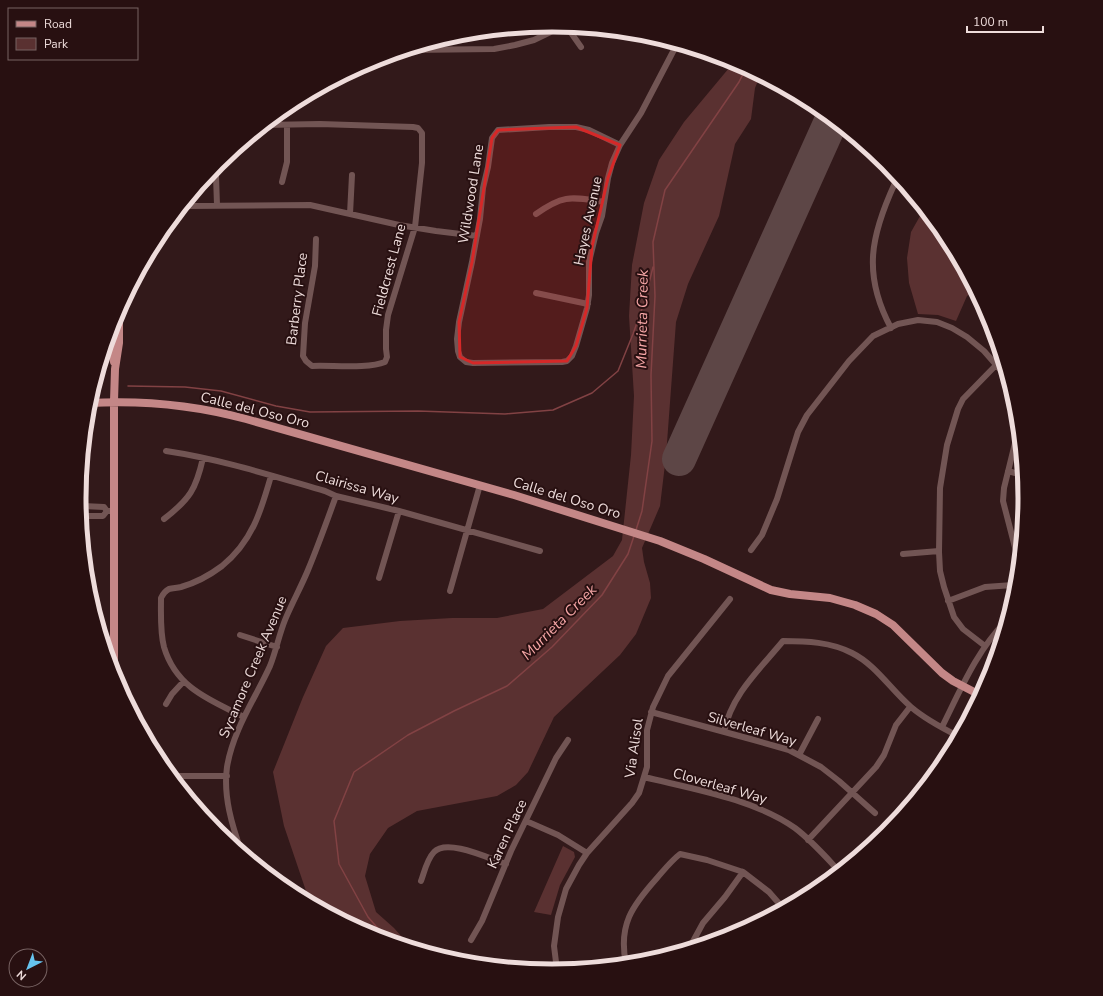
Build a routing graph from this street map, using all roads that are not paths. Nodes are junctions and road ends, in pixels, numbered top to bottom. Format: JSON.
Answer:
{"nodes":[{"id":1,"x":550,"y":32,"type":"edge"},
{"id":2,"x":571,"y":33,"type":"edge"},
{"id":3,"x":580,"y":46,"type":"dead end"},
{"id":4,"x":675,"y":49,"type":"edge"},
{"id":5,"x":425,"y":50,"type":"edge"},
{"id":6,"x":272,"y":125,"type":"edge"},
{"id":7,"x":287,"y":125,"type":"junction"},
{"id":8,"x":620,"y":145,"type":"junction"},
{"id":9,"x":216,"y":174,"type":"edge"},
{"id":10,"x":352,"y":176,"type":"dead end"},
{"id":11,"x":282,"y":182,"type":"dead end"},
{"id":12,"x":895,"y":183,"type":"dead end"},
{"id":13,"x":604,"y":202,"type":"junction"},
{"id":14,"x":217,"y":205,"type":"junction"},
{"id":15,"x":189,"y":206,"type":"edge"},
{"id":16,"x":350,"y":214,"type":"junction"},
{"id":17,"x":536,"y":214,"type":"dead end"},
{"id":18,"x":415,"y":227,"type":"junction"},
{"id":19,"x":476,"y":236,"type":"junction"},
{"id":20,"x":316,"y":239,"type":"dead end"},
{"id":21,"x":536,"y":293,"type":"dead end"},
{"id":22,"x":588,"y":304,"type":"junction"},
{"id":23,"x":119,"y":325,"type":"edge"},
{"id":24,"x":891,"y":328,"type":"junction"},
{"id":25,"x":111,"y":345,"type":"edge"},
{"id":26,"x":306,"y":361,"type":"joint"},
{"id":27,"x":466,"y":362,"type":"joint"},
{"id":28,"x":996,"y":365,"type":"junction"},
{"id":29,"x":115,"y":369,"type":"junction"},
{"id":30,"x":999,"y":369,"type":"edge"},
{"id":31,"x":114,"y":401,"type":"junction"},
{"id":32,"x":95,"y":402,"type":"edge"},
{"id":33,"x":1015,"y":444,"type":"edge"},
{"id":34,"x":166,"y":451,"type":"dead end"},
{"id":35,"x":203,"y":458,"type":"junction"},
{"id":36,"x":1008,"y":471,"type":"junction"},
{"id":37,"x":1017,"y":474,"type":"edge"},
{"id":38,"x":271,"y":476,"type":"junction"},
{"id":39,"x":480,"y":485,"type":"junction"},
{"id":40,"x":336,"y":496,"type":"junction"},
{"id":41,"x":89,"y":506,"type":"joint"},
{"id":42,"x":111,"y":511,"type":"junction"},
{"id":43,"x":399,"y":511,"type":"junction"},
{"id":44,"x":88,"y":516,"type":"joint"},
{"id":45,"x":164,"y":519,"type":"dead end"},
{"id":46,"x":467,"y":530,"type":"junction"},
{"id":47,"x":1015,"y":548,"type":"edge"},
{"id":48,"x":751,"y":550,"type":"dead end"},
{"id":49,"x":540,"y":551,"type":"dead end"},
{"id":50,"x":939,"y":551,"type":"junction"},
{"id":51,"x":903,"y":554,"type":"dead end"},
{"id":52,"x":379,"y":578,"type":"dead end"},
{"id":53,"x":1010,"y":585,"type":"edge"},
{"id":54,"x":450,"y":591,"type":"dead end"},
{"id":55,"x":730,"y":599,"type":"dead end"},
{"id":56,"x":948,"y":601,"type":"junction"},
{"id":57,"x":998,"y":630,"type":"edge"},
{"id":58,"x":240,"y":635,"type":"dead end"},
{"id":59,"x":986,"y":646,"type":"junction"},
{"id":60,"x":277,"y":647,"type":"junction"},
{"id":61,"x":114,"y":657,"type":"edge"},
{"id":62,"x":184,"y":682,"type":"junction"},
{"id":63,"x":963,"y":686,"type":"junction"},
{"id":64,"x":975,"y":692,"type":"edge"},
{"id":65,"x":166,"y":704,"type":"dead end"},
{"id":66,"x":910,"y":707,"type":"junction"},
{"id":67,"x":651,"y":712,"type":"junction"},
{"id":68,"x":244,"y":717,"type":"junction"},
{"id":69,"x":818,"y":720,"type":"dead end"},
{"id":70,"x":942,"y":727,"type":"junction"},
{"id":71,"x":724,"y":732,"type":"junction"},
{"id":72,"x":953,"y":733,"type":"edge"},
{"id":73,"x":568,"y":740,"type":"dead end"},
{"id":74,"x":799,"y":755,"type":"junction"},
{"id":75,"x":178,"y":776,"type":"edge"},
{"id":76,"x":227,"y":776,"type":"junction"},
{"id":77,"x":644,"y":777,"type":"junction"},
{"id":78,"x":853,"y":792,"type":"junction"},
{"id":79,"x":875,"y":813,"type":"dead end"},
{"id":80,"x":526,"y":821,"type":"junction"},
{"id":81,"x":808,"y":840,"type":"junction"},
{"id":82,"x":239,"y":843,"type":"edge"},
{"id":83,"x":587,"y":854,"type":"junction"},
{"id":84,"x":506,"y":864,"type":"junction"},
{"id":85,"x":836,"y":868,"type":"edge"},
{"id":86,"x":743,"y":872,"type":"junction"},
{"id":87,"x":421,"y":881,"type":"dead end"},
{"id":88,"x":780,"y":904,"type":"edge"},
{"id":89,"x":471,"y":940,"type":"dead end"},
{"id":90,"x":692,"y":942,"type":"edge"},
{"id":91,"x":625,"y":958,"type":"edge"},
{"id":92,"x":556,"y":964,"type":"edge"}],
"edges":[{"from":1,"to":5,"type":"street"},
{"from":2,"to":3,"type":"street"},
{"from":4,"to":8,"type":"street","name":"Hayes Avenue"},
{"from":6,"to":7,"type":"street"},
{"from":7,"to":11,"type":"street"},
{"from":7,"to":18,"type":"street","name":"Fieldcrest Lane"},
{"from":8,"to":13,"type":"street","name":"Hayes Avenue"},
{"from":8,"to":19,"type":"street","name":"Wildwood Lane"},
{"from":9,"to":14,"type":"street"},
{"from":10,"to":16,"type":"street"},
{"from":12,"to":24,"type":"street"},
{"from":13,"to":17,"type":"street"},
{"from":13,"to":22,"type":"street","name":"Hayes Avenue"},
{"from":14,"to":15,"type":"street"},
{"from":14,"to":16,"type":"street"},
{"from":16,"to":18,"type":"street"},
{"from":18,"to":19,"type":"street"},
{"from":18,"to":26,"type":"street","name":"Fieldcrest Lane"},
{"from":19,"to":27,"type":"street","name":"Wildwood Lane"},
{"from":20,"to":26,"type":"street","name":"Barberry Place"},
{"from":21,"to":22,"type":"street"},
{"from":22,"to":27,"type":"street","name":"Hayes Avenue"},
{"from":23,"to":29,"type":"main road"},
{"from":24,"to":28,"type":"street"},
{"from":24,"to":48,"type":"street"},
{"from":25,"to":29,"type":"main road"},
{"from":28,"to":30,"type":"street"},
{"from":28,"to":50,"type":"street"},
{"from":29,"to":31,"type":"main road"},
{"from":31,"to":32,"type":"main road","name":"Calle del Oso Oro"},
{"from":31,"to":39,"type":"main road","name":"Calle del Oso Oro"},
{"from":31,"to":42,"type":"main road"},
{"from":33,"to":36,"type":"street"},
{"from":34,"to":35,"type":"street","name":"Clairissa Way"},
{"from":35,"to":38,"type":"street","name":"Clairissa Way"},
{"from":35,"to":45,"type":"street"},
{"from":36,"to":37,"type":"street"},
{"from":36,"to":47,"type":"street"},
{"from":38,"to":40,"type":"street","name":"Clairissa Way"},
{"from":38,"to":62,"type":"street"},
{"from":39,"to":46,"type":"street"},
{"from":39,"to":63,"type":"main road","name":"Calle del Oso Oro"},
{"from":40,"to":43,"type":"street","name":"Clairissa Way"},
{"from":40,"to":60,"type":"street","name":"Sycamore Creek Avenue"},
{"from":41,"to":42,"type":"street"},
{"from":41,"to":44,"type":"street"},
{"from":42,"to":44,"type":"street"},
{"from":42,"to":61,"type":"main road"},
{"from":43,"to":46,"type":"street","name":"Clairissa Way"},
{"from":43,"to":52,"type":"street"},
{"from":46,"to":49,"type":"street","name":"Clairissa Way"},
{"from":46,"to":54,"type":"street"},
{"from":50,"to":51,"type":"street"},
{"from":50,"to":56,"type":"street"},
{"from":53,"to":56,"type":"street"},
{"from":55,"to":67,"type":"street","name":"Via Alisol"},
{"from":56,"to":59,"type":"street"},
{"from":57,"to":59,"type":"street"},
{"from":58,"to":60,"type":"street"},
{"from":59,"to":63,"type":"street"},
{"from":60,"to":68,"type":"street","name":"Sycamore Creek Avenue"},
{"from":62,"to":65,"type":"street"},
{"from":62,"to":68,"type":"street"},
{"from":63,"to":64,"type":"main road","name":"Calle del Oso Oro"},
{"from":63,"to":70,"type":"street"},
{"from":66,"to":70,"type":"street"},
{"from":66,"to":71,"type":"street"},
{"from":66,"to":78,"type":"street"},
{"from":67,"to":71,"type":"street","name":"Silverleaf Way"},
{"from":67,"to":77,"type":"street","name":"Via Alisol"},
{"from":68,"to":76,"type":"street","name":"Sycamore Creek Avenue"},
{"from":69,"to":74,"type":"street"},
{"from":70,"to":72,"type":"street"},
{"from":71,"to":74,"type":"street","name":"Silverleaf Way"},
{"from":73,"to":80,"type":"street","name":"Karen Place"},
{"from":74,"to":78,"type":"street","name":"Silverleaf Way"},
{"from":75,"to":76,"type":"street"},
{"from":76,"to":82,"type":"street","name":"Sycamore Creek Avenue"},
{"from":77,"to":81,"type":"street","name":"Cloverleaf Way"},
{"from":77,"to":83,"type":"street","name":"Via Alisol"},
{"from":78,"to":79,"type":"street","name":"Silverleaf Way"},
{"from":78,"to":81,"type":"street"},
{"from":80,"to":83,"type":"street"},
{"from":80,"to":84,"type":"street","name":"Karen Place"},
{"from":81,"to":85,"type":"street","name":"Cloverleaf Way"},
{"from":83,"to":92,"type":"street","name":"Via Alisol"},
{"from":84,"to":87,"type":"street"},
{"from":84,"to":89,"type":"street","name":"Karen Place"},
{"from":86,"to":88,"type":"street"},
{"from":86,"to":90,"type":"street"},
{"from":86,"to":91,"type":"street"}]}
